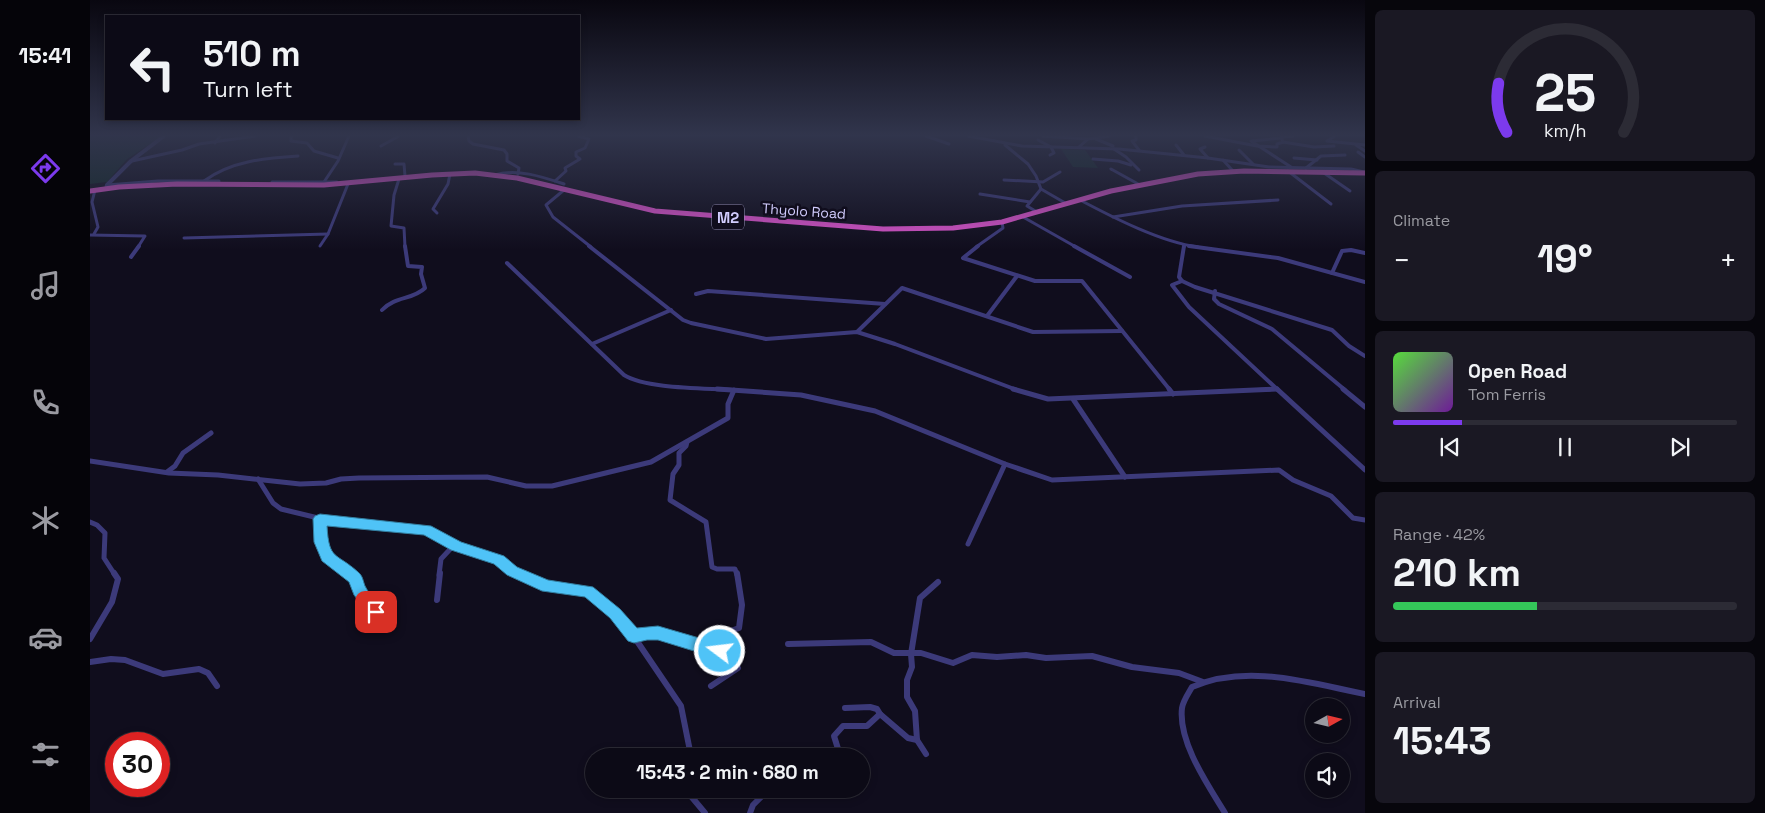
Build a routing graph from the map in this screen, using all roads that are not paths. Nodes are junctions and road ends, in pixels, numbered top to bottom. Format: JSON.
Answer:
{"nodes":[{"id":1,"x":119,"y":174,"type":"edge"},
{"id":2,"x":215,"y":174,"type":"edge"},
{"id":3,"x":329,"y":174,"type":"edge"},
{"id":4,"x":424,"y":174,"type":"edge"},
{"id":5,"x":450,"y":174,"type":"junction"},
{"id":6,"x":498,"y":174,"type":"edge"},
{"id":7,"x":518,"y":174,"type":"edge"},
{"id":8,"x":563,"y":174,"type":"edge"},
{"id":9,"x":1035,"y":174,"type":"edge"},
{"id":10,"x":1057,"y":174,"type":"edge"},
{"id":11,"x":1120,"y":174,"type":"edge"},
{"id":12,"x":1199,"y":174,"type":"edge"},
{"id":13,"x":1295,"y":174,"type":"edge"},
{"id":14,"x":1326,"y":174,"type":"edge"},
{"id":15,"x":433,"y":175,"type":"joint"},
{"id":16,"x":495,"y":175,"type":"junction"},
{"id":17,"x":405,"y":176,"type":"joint"},
{"id":18,"x":399,"y":179,"type":"junction"},
{"id":19,"x":1004,"y":180,"type":"dead end"},
{"id":20,"x":204,"y":181,"type":"junction"},
{"id":21,"x":555,"y":181,"type":"junction"},
{"id":22,"x":324,"y":182,"type":"junction"},
{"id":23,"x":1040,"y":182,"type":"junction"},
{"id":24,"x":218,"y":184,"type":"junction"},
{"id":25,"x":348,"y":184,"type":"junction"},
{"id":26,"x":264,"y":185,"type":"junction"},
{"id":27,"x":1140,"y":185,"type":"junction"},
{"id":28,"x":107,"y":187,"type":"junction"},
{"id":29,"x":564,"y":187,"type":"junction"},
{"id":30,"x":1041,"y":189,"type":"junction"},
{"id":31,"x":92,"y":191,"type":"edge"},
{"id":32,"x":1350,"y":191,"type":"dead end"},
{"id":33,"x":980,"y":194,"type":"dead end"},
{"id":34,"x":1080,"y":200,"type":"junction"},
{"id":35,"x":1278,"y":200,"type":"dead end"},
{"id":36,"x":91,"y":202,"type":"edge"},
{"id":37,"x":1030,"y":202,"type":"junction"},
{"id":38,"x":1067,"y":204,"type":"junction"},
{"id":39,"x":1331,"y":204,"type":"dead end"},
{"id":40,"x":437,"y":213,"type":"dead end"},
{"id":41,"x":1038,"y":213,"type":"junction"},
{"id":42,"x":1023,"y":217,"type":"junction"},
{"id":43,"x":1112,"y":217,"type":"junction"},
{"id":44,"x":1002,"y":222,"type":"junction"},
{"id":45,"x":92,"y":234,"type":"edge"},
{"id":46,"x":328,"y":234,"type":"junction"},
{"id":47,"x":184,"y":238,"type":"dead end"},
{"id":48,"x":1184,"y":245,"type":"junction"},
{"id":49,"x":320,"y":246,"type":"dead end"},
{"id":50,"x":1365,"y":253,"type":"edge"},
{"id":51,"x":131,"y":257,"type":"dead end"},
{"id":52,"x":507,"y":263,"type":"dead end"},
{"id":53,"x":1332,"y":273,"type":"junction"},
{"id":54,"x":1017,"y":276,"type":"junction"},
{"id":55,"x":1130,"y":277,"type":"dead end"},
{"id":56,"x":1182,"y":281,"type":"junction"},
{"id":57,"x":1365,"y":282,"type":"edge"},
{"id":58,"x":1215,"y":291,"type":"junction"},
{"id":59,"x":696,"y":294,"type":"dead end"},
{"id":60,"x":885,"y":304,"type":"junction"},
{"id":61,"x":382,"y":310,"type":"dead end"},
{"id":62,"x":671,"y":310,"type":"junction"},
{"id":63,"x":987,"y":316,"type":"junction"},
{"id":64,"x":1122,"y":330,"type":"junction"},
{"id":65,"x":857,"y":332,"type":"junction"},
{"id":66,"x":592,"y":344,"type":"junction"},
{"id":67,"x":1365,"y":356,"type":"edge"},
{"id":68,"x":1277,"y":389,"type":"junction"},
{"id":69,"x":734,"y":390,"type":"junction"},
{"id":70,"x":1173,"y":394,"type":"junction"},
{"id":71,"x":1073,"y":399,"type":"junction"},
{"id":72,"x":1365,"y":407,"type":"edge"},
{"id":73,"x":211,"y":433,"type":"dead end"},
{"id":74,"x":686,"y":442,"type":"junction"},
{"id":75,"x":90,"y":461,"type":"edge"},
{"id":76,"x":1005,"y":464,"type":"junction"},
{"id":77,"x":1365,"y":470,"type":"edge"},
{"id":78,"x":167,"y":472,"type":"junction"},
{"id":79,"x":1125,"y":477,"type":"junction"},
{"id":80,"x":258,"y":479,"type":"junction"},
{"id":81,"x":320,"y":519,"type":"junction"},
{"id":82,"x":1365,"y":520,"type":"edge"},
{"id":83,"x":90,"y":522,"type":"edge"},
{"id":84,"x":968,"y":544,"type":"dead end"},
{"id":85,"x":454,"y":545,"type":"junction"},
{"id":86,"x":938,"y":582,"type":"dead end"},
{"id":87,"x":436,"y":600,"type":"dead end"},
{"id":88,"x":376,"y":612,"type":"dead end"},
{"id":89,"x":634,"y":636,"type":"junction"},
{"id":90,"x":90,"y":639,"type":"edge"},
{"id":91,"x":788,"y":644,"type":"dead end"},
{"id":92,"x":708,"y":648,"type":"junction"},
{"id":93,"x":911,"y":654,"type":"junction"},
{"id":94,"x":90,"y":662,"type":"edge"},
{"id":95,"x":1203,"y":682,"type":"junction"},
{"id":96,"x":217,"y":686,"type":"dead end"},
{"id":97,"x":711,"y":686,"type":"dead end"},
{"id":98,"x":1365,"y":694,"type":"edge"},
{"id":99,"x":845,"y":708,"type":"dead end"},
{"id":100,"x":880,"y":714,"type":"junction"},
{"id":101,"x":917,"y":740,"type":"junction"},
{"id":102,"x":689,"y":748,"type":"edge"},
{"id":103,"x":838,"y":748,"type":"edge"},
{"id":104,"x":926,"y":754,"type":"dead end"},
{"id":105,"x":692,"y":798,"type":"edge"},
{"id":106,"x":759,"y":798,"type":"edge"},
{"id":107,"x":704,"y":813,"type":"edge"},
{"id":108,"x":750,"y":813,"type":"edge"},
{"id":109,"x":1225,"y":813,"type":"edge"}],
"edges":[{"from":1,"to":28,"type":"street"},
{"from":2,"to":20,"type":"street"},
{"from":3,"to":22,"type":"street"},
{"from":4,"to":17,"type":"street"},
{"from":5,"to":15,"type":"highway","name":"Thyolo Road","number":"M2"},
{"from":5,"to":16,"type":"highway","name":"Thyolo Road","number":"M2"},
{"from":5,"to":40,"type":"street"},
{"from":6,"to":16,"type":"street"},
{"from":7,"to":21,"type":"street"},
{"from":8,"to":21,"type":"street"},
{"from":9,"to":23,"type":"street"},
{"from":10,"to":23,"type":"street"},
{"from":11,"to":27,"type":"street"},
{"from":12,"to":27,"type":"highway","name":"Thyolo Road","number":"M2"},
{"from":13,"to":39,"type":"street"},
{"from":14,"to":32,"type":"street"},
{"from":15,"to":18,"type":"highway","name":"Thyolo Road","number":"M2"},
{"from":16,"to":29,"type":"highway","name":"Thyolo Road","number":"M2"},
{"from":17,"to":22,"type":"street"},
{"from":18,"to":25,"type":"highway","name":"Thyolo Road","number":"M2"},
{"from":18,"to":61,"type":"street"},
{"from":19,"to":23,"type":"street"},
{"from":20,"to":24,"type":"street"},
{"from":20,"to":28,"type":"street"},
{"from":21,"to":29,"type":"street"},
{"from":22,"to":26,"type":"street"},
{"from":23,"to":30,"type":"street"},
{"from":24,"to":26,"type":"highway","name":"Thyolo Road","number":"M2"},
{"from":24,"to":28,"type":"highway","name":"Thyolo Road","number":"M2"},
{"from":25,"to":26,"type":"highway","name":"Thyolo Road","number":"M2"},
{"from":25,"to":46,"type":"street"},
{"from":27,"to":34,"type":"highway","name":"Thyolo Road","number":"M2"},
{"from":28,"to":31,"type":"highway","name":"Thyolo Road","number":"M2"},
{"from":29,"to":44,"type":"highway","name":"Thyolo Road","number":"M2"},
{"from":29,"to":62,"type":"street"},
{"from":30,"to":37,"type":"street"},
{"from":30,"to":38,"type":"street"},
{"from":31,"to":36,"type":"street"},
{"from":33,"to":37,"type":"street"},
{"from":34,"to":38,"type":"highway","name":"Thyolo Road","number":"M2"},
{"from":34,"to":43,"type":"street"},
{"from":35,"to":43,"type":"street"},
{"from":36,"to":45,"type":"street"},
{"from":37,"to":41,"type":"street"},
{"from":38,"to":41,"type":"highway","name":"Thyolo Road","number":"M2"},
{"from":41,"to":42,"type":"highway","name":"Thyolo Road","number":"M2"},
{"from":42,"to":44,"type":"highway","name":"Thyolo Road","number":"M2"},
{"from":42,"to":55,"type":"street"},
{"from":43,"to":48,"type":"street"},
{"from":44,"to":54,"type":"street"},
{"from":45,"to":51,"type":"street"},
{"from":46,"to":47,"type":"street"},
{"from":46,"to":49,"type":"street"},
{"from":48,"to":53,"type":"street"},
{"from":48,"to":56,"type":"street"},
{"from":50,"to":53,"type":"street"},
{"from":52,"to":66,"type":"street"},
{"from":53,"to":57,"type":"street"},
{"from":54,"to":63,"type":"street"},
{"from":54,"to":64,"type":"street"},
{"from":56,"to":58,"type":"street"},
{"from":56,"to":68,"type":"street"},
{"from":58,"to":67,"type":"street"},
{"from":58,"to":72,"type":"street"},
{"from":59,"to":60,"type":"street"},
{"from":60,"to":63,"type":"street"},
{"from":60,"to":65,"type":"street"},
{"from":62,"to":65,"type":"street"},
{"from":62,"to":66,"type":"street"},
{"from":63,"to":64,"type":"street"},
{"from":64,"to":70,"type":"street"},
{"from":65,"to":71,"type":"street"},
{"from":66,"to":69,"type":"street"},
{"from":68,"to":70,"type":"street"},
{"from":68,"to":77,"type":"street"},
{"from":69,"to":74,"type":"street"},
{"from":69,"to":76,"type":"street"},
{"from":70,"to":71,"type":"street"},
{"from":71,"to":79,"type":"street"},
{"from":73,"to":78,"type":"street"},
{"from":74,"to":80,"type":"street"},
{"from":74,"to":92,"type":"street"},
{"from":75,"to":78,"type":"street"},
{"from":76,"to":79,"type":"street"},
{"from":76,"to":84,"type":"street"},
{"from":78,"to":80,"type":"street"},
{"from":79,"to":82,"type":"street"},
{"from":80,"to":81,"type":"street"},
{"from":81,"to":85,"type":"street"},
{"from":81,"to":88,"type":"street"},
{"from":83,"to":90,"type":"street"},
{"from":85,"to":87,"type":"street"},
{"from":85,"to":89,"type":"street"},
{"from":86,"to":93,"type":"street"},
{"from":89,"to":92,"type":"street"},
{"from":89,"to":102,"type":"street"},
{"from":91,"to":93,"type":"street"},
{"from":92,"to":97,"type":"street"},
{"from":93,"to":95,"type":"street"},
{"from":93,"to":101,"type":"street"},
{"from":94,"to":96,"type":"street"},
{"from":95,"to":98,"type":"street"},
{"from":95,"to":109,"type":"street"},
{"from":99,"to":100,"type":"street"},
{"from":100,"to":101,"type":"street"},
{"from":100,"to":103,"type":"street"},
{"from":101,"to":104,"type":"street"},
{"from":105,"to":107,"type":"street"},
{"from":106,"to":108,"type":"street"}]}
